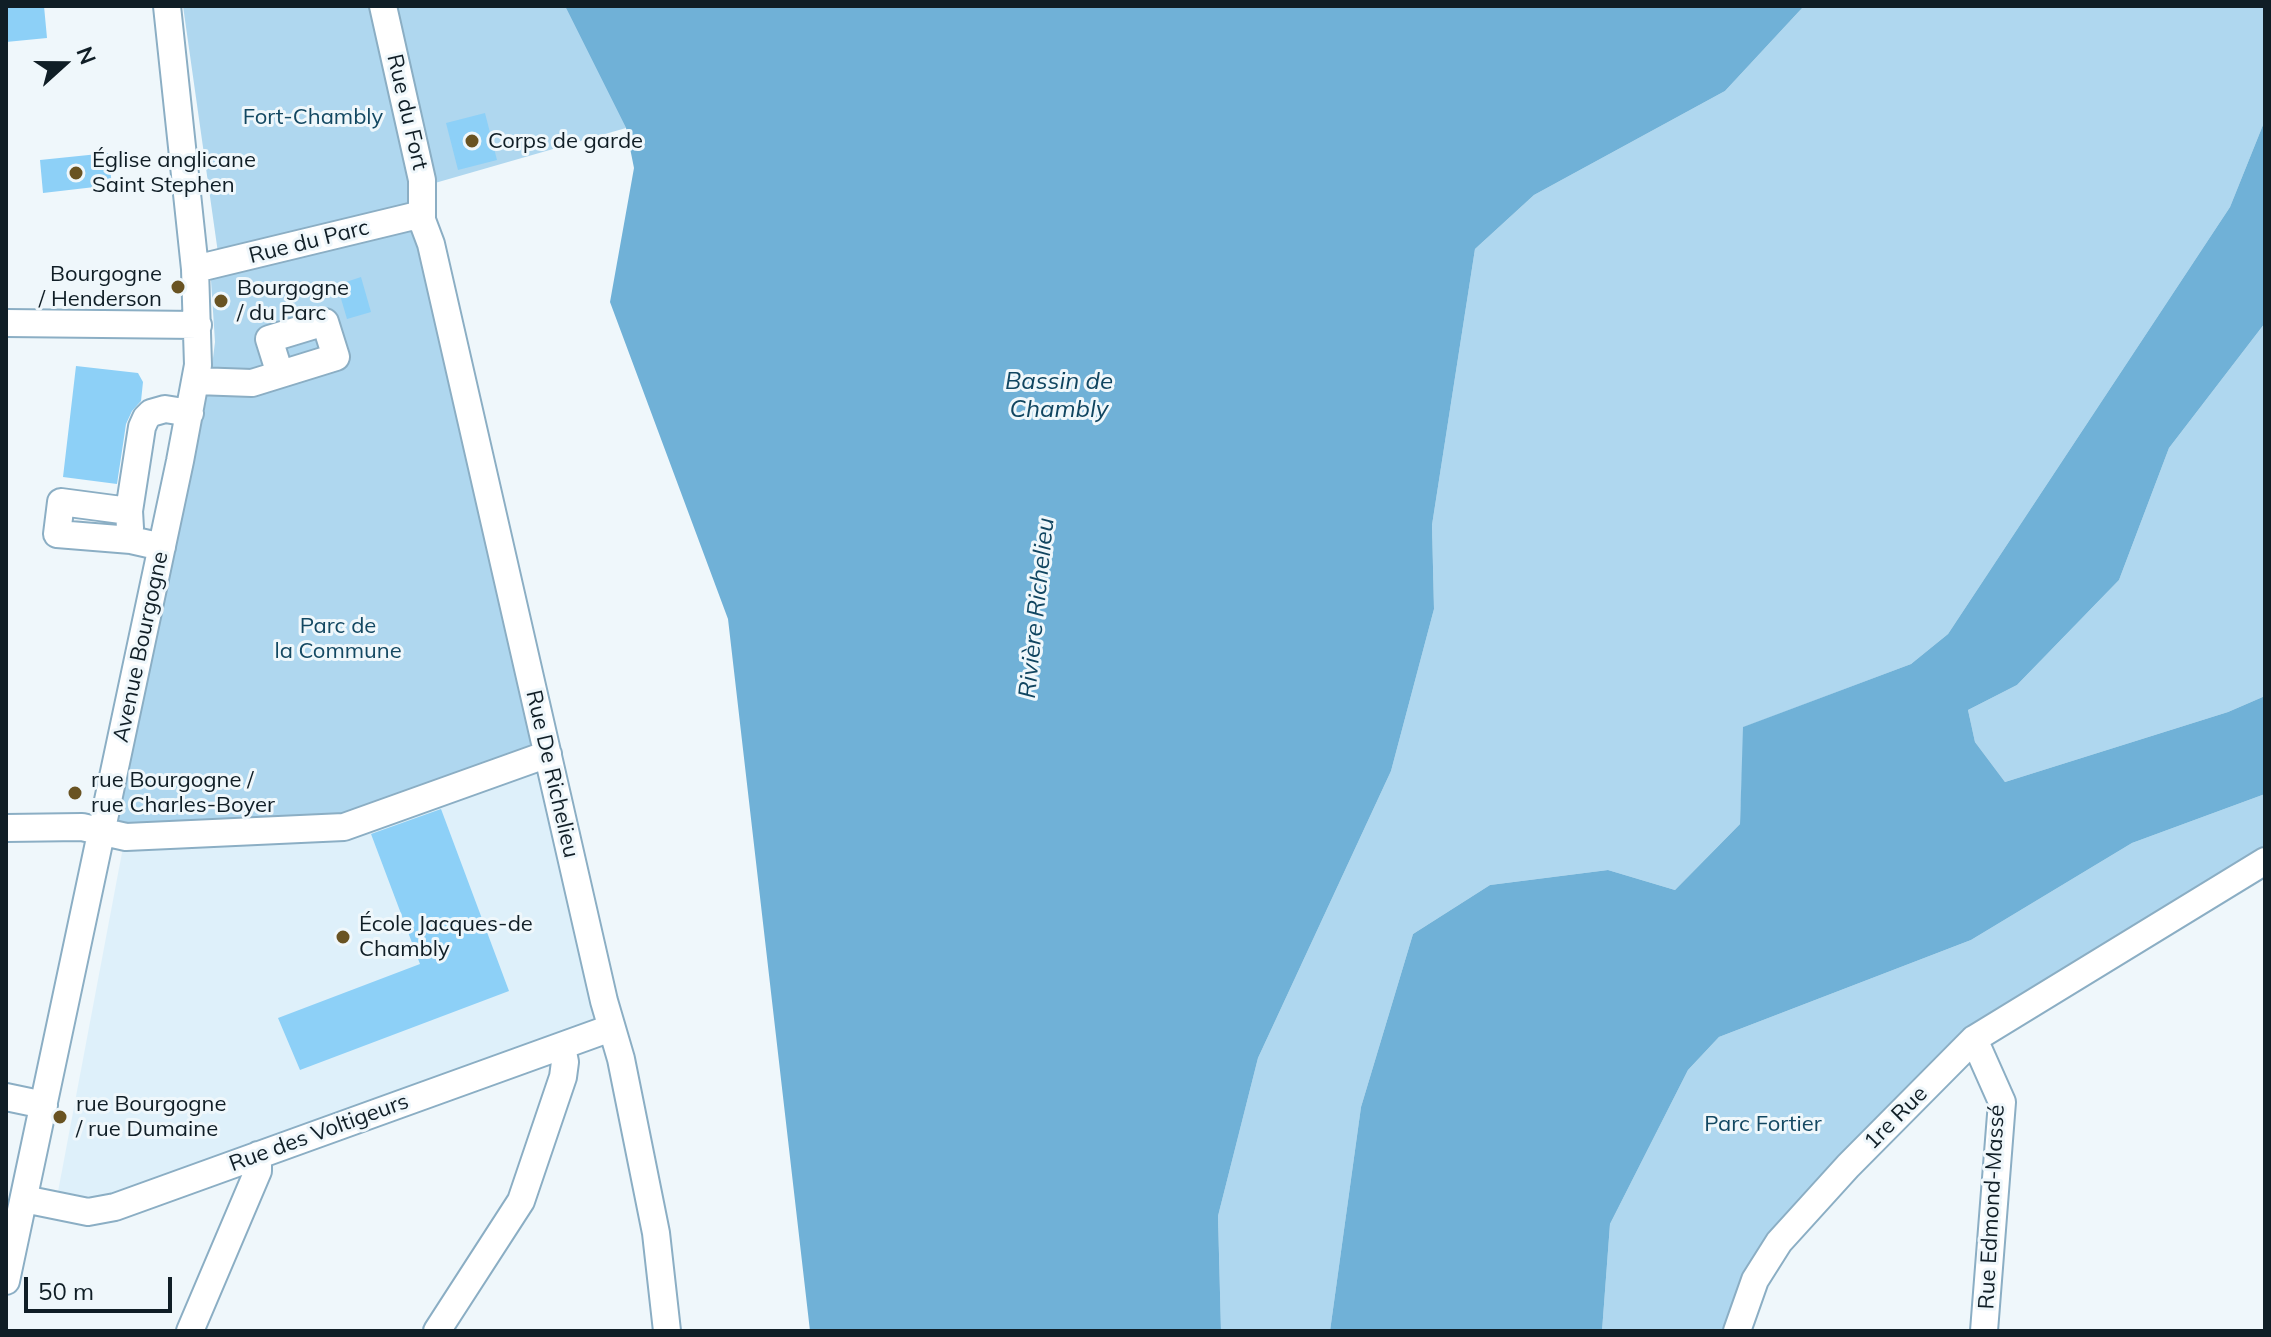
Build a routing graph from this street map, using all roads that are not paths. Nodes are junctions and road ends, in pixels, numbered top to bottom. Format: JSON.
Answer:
{"nodes":[{"id":1,"x":167,"y":6,"type":"edge"},
{"id":2,"x":383,"y":6,"type":"edge"},
{"id":3,"x":422,"y":220,"type":"junction"},
{"id":4,"x":195,"y":269,"type":"junction"},
{"id":5,"x":6,"y":323,"type":"edge"},
{"id":6,"x":198,"y":325,"type":"junction"},
{"id":7,"x":280,"y":374,"type":"dead end"},
{"id":8,"x":196,"y":381,"type":"junction"},
{"id":9,"x":190,"y":413,"type":"junction"},
{"id":10,"x":129,"y":511,"type":"junction"},
{"id":11,"x":131,"y":540,"type":"junction"},
{"id":12,"x":162,"y":547,"type":"junction"},
{"id":13,"x":548,"y":754,"type":"junction"},
{"id":14,"x":6,"y":828,"type":"edge"},
{"id":15,"x":102,"y":831,"type":"junction"},
{"id":16,"x":2265,"y":861,"type":"edge"},
{"id":17,"x":611,"y":1028,"type":"junction"},
{"id":18,"x":1974,"y":1039,"type":"junction"},
{"id":19,"x":562,"y":1047,"type":"junction"},
{"id":20,"x":6,"y":1097,"type":"edge"},
{"id":21,"x":44,"y":1105,"type":"junction"},
{"id":22,"x":258,"y":1155,"type":"junction"},
{"id":23,"x":24,"y":1199,"type":"junction"},
{"id":24,"x":6,"y":1281,"type":"edge"},
{"id":25,"x":190,"y":1331,"type":"edge"},
{"id":26,"x":437,"y":1331,"type":"edge"},
{"id":27,"x":667,"y":1331,"type":"edge"},
{"id":28,"x":1737,"y":1331,"type":"edge"},
{"id":29,"x":1984,"y":1331,"type":"edge"}],
"edges":[{"from":1,"to":4,"type":"street","name":"Avenue Bourgogne"},
{"from":2,"to":3,"type":"street","name":"Rue du Fort"},
{"from":3,"to":4,"type":"street","name":"Rue du Parc"},
{"from":3,"to":13,"type":"street","name":"Rue De Richelieu"},
{"from":4,"to":6,"type":"street","name":"Avenue Bourgogne"},
{"from":5,"to":6,"type":"street"},
{"from":6,"to":8,"type":"street","name":"Avenue Bourgogne"},
{"from":7,"to":8,"type":"street"},
{"from":8,"to":9,"type":"street","name":"Avenue Bourgogne"},
{"from":9,"to":10,"type":"street"},
{"from":9,"to":12,"type":"street","name":"Avenue Bourgogne"},
{"from":10,"to":11,"type":"street"},
{"from":10,"to":11,"type":"street"},
{"from":11,"to":12,"type":"street"},
{"from":12,"to":15,"type":"street","name":"Avenue Bourgogne"},
{"from":13,"to":15,"type":"street"},
{"from":13,"to":17,"type":"street","name":"Rue De Richelieu"},
{"from":14,"to":15,"type":"street"},
{"from":15,"to":21,"type":"street","name":"Avenue Bourgogne"},
{"from":16,"to":18,"type":"street","name":"1re Rue"},
{"from":17,"to":19,"type":"street","name":"Rue des Voltigeurs"},
{"from":17,"to":27,"type":"street","name":"Rue De Richelieu"},
{"from":18,"to":28,"type":"street","name":"1re Rue"},
{"from":18,"to":29,"type":"street","name":"Rue Edmond-Massé"},
{"from":19,"to":22,"type":"street","name":"Rue des Voltigeurs"},
{"from":19,"to":26,"type":"street"},
{"from":20,"to":21,"type":"street"},
{"from":21,"to":23,"type":"street","name":"Avenue Bourgogne"},
{"from":22,"to":23,"type":"street","name":"Rue des Voltigeurs"},
{"from":22,"to":25,"type":"street"},
{"from":23,"to":24,"type":"street","name":"Avenue Bourgogne"}]}
